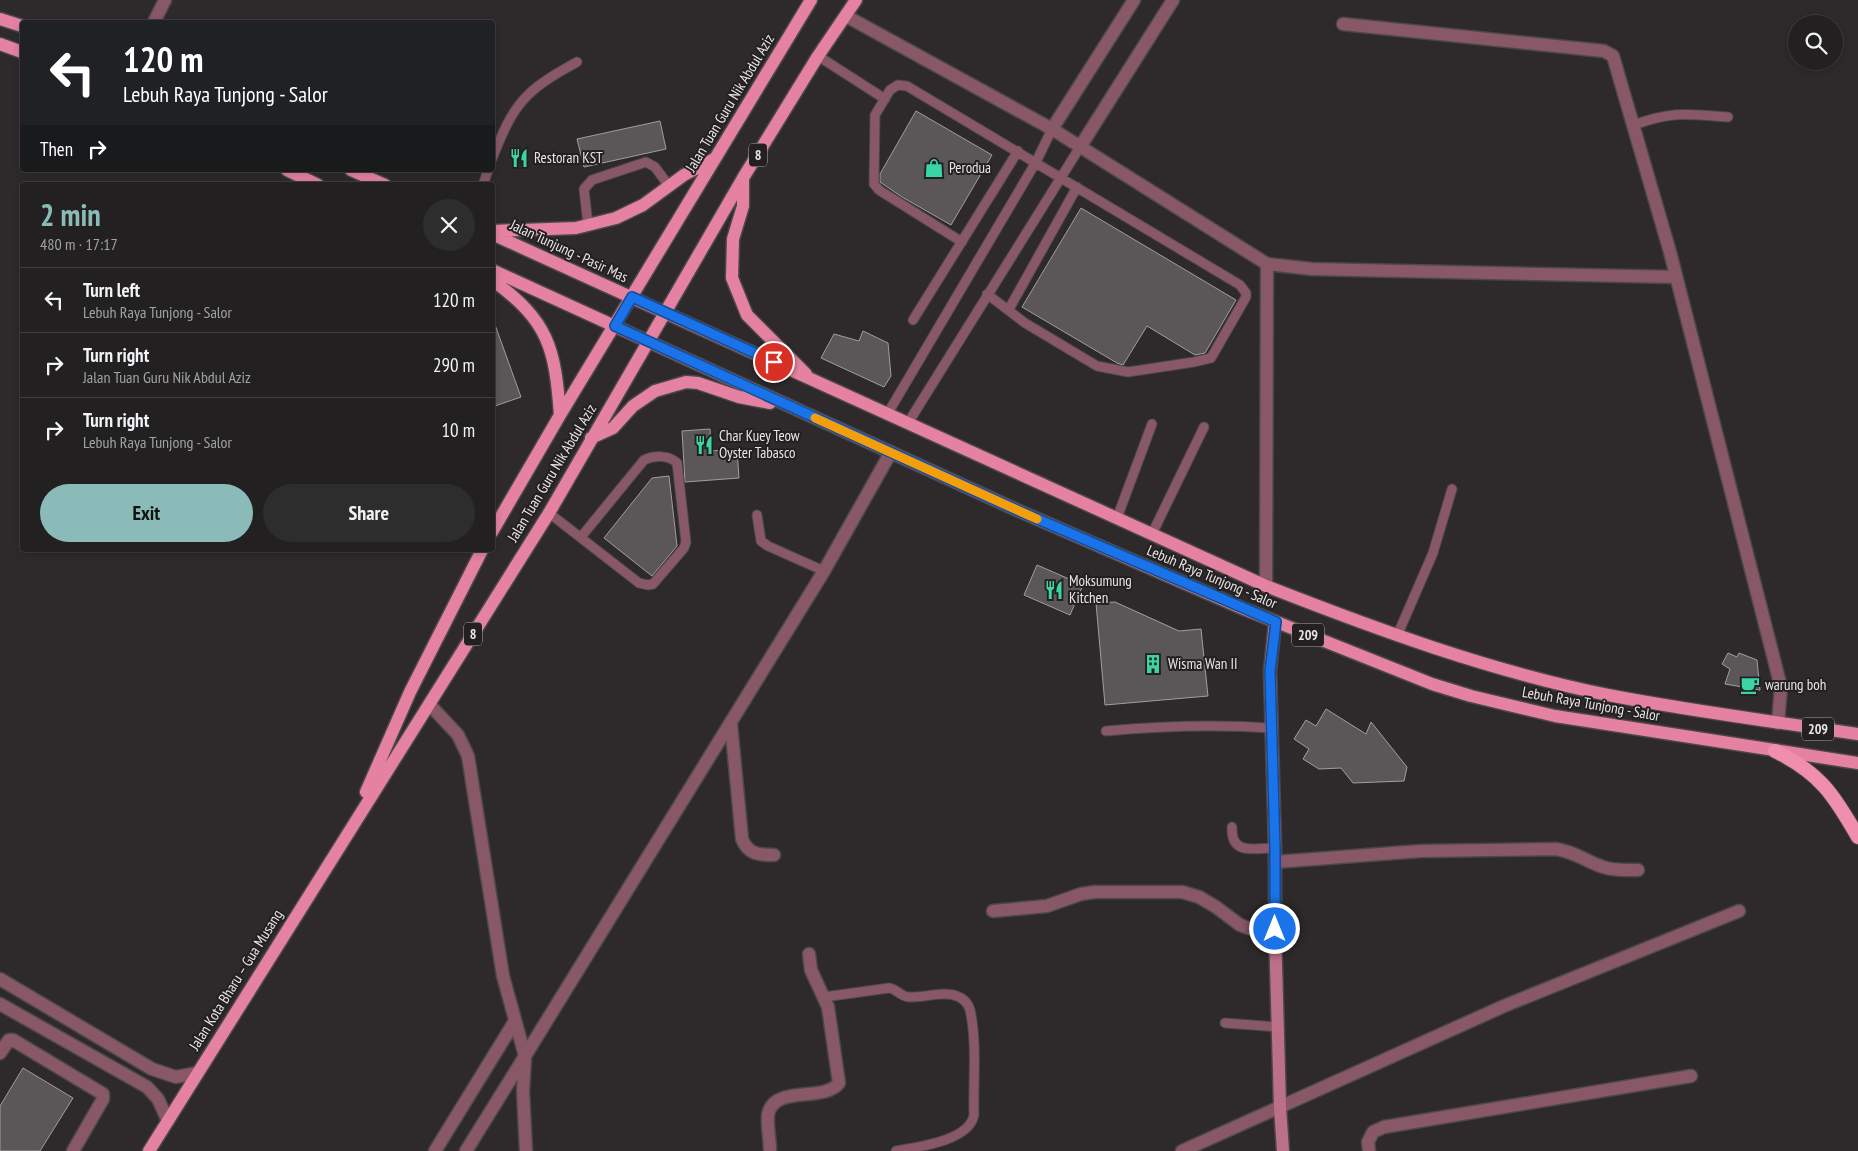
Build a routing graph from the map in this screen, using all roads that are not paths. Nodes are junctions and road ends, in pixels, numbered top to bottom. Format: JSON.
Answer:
{"nodes":[{"id":1,"x":165,"y":0,"type":"edge"},
{"id":2,"x":811,"y":0,"type":"edge"},
{"id":3,"x":856,"y":0,"type":"edge"},
{"id":4,"x":1134,"y":0,"type":"edge"},
{"id":5,"x":1173,"y":0,"type":"edge"},
{"id":6,"x":846,"y":16,"type":"junction"},
{"id":7,"x":0,"y":20,"type":"edge"},
{"id":8,"x":155,"y":20,"type":"edge"},
{"id":9,"x":1343,"y":24,"type":"dead end"},
{"id":10,"x":20,"y":25,"type":"edge"},
{"id":11,"x":0,"y":44,"type":"edge"},
{"id":12,"x":20,"y":51,"type":"edge"},
{"id":13,"x":818,"y":56,"type":"junction"},
{"id":14,"x":577,"y":62,"type":"dead end"},
{"id":15,"x":885,"y":99,"type":"junction"},
{"id":16,"x":1728,"y":117,"type":"dead end"},
{"id":17,"x":1634,"y":126,"type":"junction"},
{"id":18,"x":1052,"y":129,"type":"junction"},
{"id":19,"x":1080,"y":147,"type":"junction"},
{"id":20,"x":1018,"y":151,"type":"junction"},
{"id":21,"x":495,"y":152,"type":"edge"},
{"id":22,"x":716,"y":158,"type":"junction"},
{"id":23,"x":1036,"y":162,"type":"junction"},
{"id":24,"x":291,"y":172,"type":"edge"},
{"id":25,"x":356,"y":172,"type":"edge"},
{"id":26,"x":1060,"y":177,"type":"junction"},
{"id":27,"x":743,"y":178,"type":"junction"},
{"id":28,"x":312,"y":182,"type":"edge"},
{"id":29,"x":378,"y":182,"type":"edge"},
{"id":30,"x":669,"y":186,"type":"junction"},
{"id":31,"x":1077,"y":187,"type":"junction"},
{"id":32,"x":588,"y":225,"type":"junction"},
{"id":33,"x":495,"y":232,"type":"edge"},
{"id":34,"x":495,"y":233,"type":"edge"},
{"id":35,"x":962,"y":242,"type":"junction"},
{"id":36,"x":1267,"y":264,"type":"junction"},
{"id":37,"x":495,"y":271,"type":"edge"},
{"id":38,"x":1676,"y":277,"type":"junction"},
{"id":39,"x":495,"y":282,"type":"edge"},
{"id":40,"x":988,"y":294,"type":"junction"},
{"id":41,"x":632,"y":297,"type":"junction"},
{"id":42,"x":1009,"y":309,"type":"junction"},
{"id":43,"x":665,"y":313,"type":"junction"},
{"id":44,"x":912,"y":320,"type":"dead end"},
{"id":45,"x":615,"y":326,"type":"junction"},
{"id":46,"x":648,"y":341,"type":"junction"},
{"id":47,"x":810,"y":378,"type":"junction"},
{"id":48,"x":789,"y":407,"type":"junction"},
{"id":49,"x":888,"y":413,"type":"junction"},
{"id":50,"x":560,"y":415,"type":"junction"},
{"id":51,"x":908,"y":423,"type":"junction"},
{"id":52,"x":1152,"y":424,"type":"dead end"},
{"id":53,"x":1204,"y":427,"type":"dead end"},
{"id":54,"x":591,"y":438,"type":"junction"},
{"id":55,"x":891,"y":452,"type":"junction"},
{"id":56,"x":1452,"y":490,"type":"dead end"},
{"id":57,"x":549,"y":513,"type":"junction"},
{"id":58,"x":757,"y":515,"type":"dead end"},
{"id":59,"x":1117,"y":518,"type":"junction"},
{"id":60,"x":495,"y":527,"type":"edge"},
{"id":61,"x":1152,"y":534,"type":"junction"},
{"id":62,"x":581,"y":537,"type":"junction"},
{"id":63,"x":481,"y":552,"type":"edge"},
{"id":64,"x":824,"y":571,"type":"junction"},
{"id":65,"x":1266,"y":586,"type":"junction"},
{"id":66,"x":1276,"y":622,"type":"junction"},
{"id":67,"x":1397,"y":636,"type":"junction"},
{"id":68,"x":430,"y":705,"type":"junction"},
{"id":69,"x":1778,"y":723,"type":"junction"},
{"id":70,"x":731,"y":724,"type":"junction"},
{"id":71,"x":1271,"y":728,"type":"junction"},
{"id":72,"x":1106,"y":730,"type":"dead end"},
{"id":73,"x":1858,"y":734,"type":"edge"},
{"id":74,"x":1775,"y":751,"type":"junction"},
{"id":75,"x":1858,"y":764,"type":"edge"},
{"id":76,"x":351,"y":827,"type":"junction"},
{"id":77,"x":1232,"y":827,"type":"dead end"},
{"id":78,"x":1858,"y":837,"type":"edge"},
{"id":79,"x":1275,"y":848,"type":"junction"},
{"id":80,"x":774,"y":855,"type":"dead end"},
{"id":81,"x":1275,"y":862,"type":"junction"},
{"id":82,"x":1638,"y":870,"type":"dead end"},
{"id":83,"x":993,"y":911,"type":"dead end"},
{"id":84,"x":1739,"y":911,"type":"dead end"},
{"id":85,"x":1275,"y":929,"type":"junction"},
{"id":86,"x":809,"y":954,"type":"dead end"},
{"id":87,"x":0,"y":979,"type":"edge"},
{"id":88,"x":824,"y":997,"type":"junction"},
{"id":89,"x":0,"y":1004,"type":"edge"},
{"id":90,"x":1224,"y":1023,"type":"dead end"},
{"id":91,"x":517,"y":1025,"type":"junction"},
{"id":92,"x":1278,"y":1027,"type":"junction"},
{"id":93,"x":524,"y":1051,"type":"junction"},
{"id":94,"x":0,"y":1053,"type":"edge"},
{"id":95,"x":152,"y":1069,"type":"junction"},
{"id":96,"x":197,"y":1073,"type":"junction"},
{"id":97,"x":1691,"y":1076,"type":"dead end"},
{"id":98,"x":143,"y":1085,"type":"junction"},
{"id":99,"x":1280,"y":1107,"type":"junction"},
{"id":100,"x":168,"y":1121,"type":"junction"},
{"id":101,"x":73,"y":1151,"type":"edge"},
{"id":102,"x":150,"y":1151,"type":"edge"},
{"id":103,"x":435,"y":1151,"type":"edge"},
{"id":104,"x":466,"y":1151,"type":"edge"},
{"id":105,"x":526,"y":1151,"type":"edge"},
{"id":106,"x":770,"y":1151,"type":"edge"},
{"id":107,"x":899,"y":1151,"type":"edge"},
{"id":108,"x":1182,"y":1151,"type":"edge"},
{"id":109,"x":1283,"y":1151,"type":"edge"},
{"id":110,"x":1369,"y":1151,"type":"edge"}],
"edges":[{"from":1,"to":8,"type":"street"},
{"from":2,"to":22,"type":"main road","name":"Jalan Tuan Guru Nik Abdul Aziz","number":"8"},
{"from":3,"to":6,"type":"main road","name":"Jalan Tuan Guru Nik Abdul Aziz","number":"8"},
{"from":4,"to":18,"type":"street"},
{"from":5,"to":19,"type":"street"},
{"from":6,"to":13,"type":"main road","name":"Jalan Tuan Guru Nik Abdul Aziz","number":"8"},
{"from":6,"to":18,"type":"street"},
{"from":7,"to":10,"type":"main road"},
{"from":9,"to":17,"type":"street"},
{"from":11,"to":12,"type":"main road"},
{"from":13,"to":15,"type":"lane"},
{"from":13,"to":27,"type":"main road","name":"Jalan Tuan Guru Nik Abdul Aziz","number":"8"},
{"from":14,"to":21,"type":"lane"},
{"from":15,"to":20,"type":"lane"},
{"from":15,"to":35,"type":"lane"},
{"from":16,"to":17,"type":"lane"},
{"from":17,"to":38,"type":"street"},
{"from":18,"to":19,"type":"street"},
{"from":18,"to":23,"type":"lane"},
{"from":19,"to":26,"type":"lane"},
{"from":19,"to":36,"type":"street"},
{"from":20,"to":23,"type":"lane"},
{"from":20,"to":35,"type":"lane"},
{"from":22,"to":30,"type":"main road"},
{"from":22,"to":41,"type":"main road","name":"Jalan Tuan Guru Nik Abdul Aziz","number":"8"},
{"from":23,"to":26,"type":"lane"},
{"from":23,"to":49,"type":"lane"},
{"from":24,"to":28,"type":"main road"},
{"from":25,"to":29,"type":"main road"},
{"from":26,"to":31,"type":"lane"},
{"from":26,"to":40,"type":"lane"},
{"from":27,"to":43,"type":"main road","name":"Jalan Tuan Guru Nik Abdul Aziz","number":"8"},
{"from":27,"to":47,"type":"main road"},
{"from":30,"to":32,"type":"main road"},
{"from":30,"to":32,"type":"lane"},
{"from":31,"to":42,"type":"lane"},
{"from":31,"to":42,"type":"lane"},
{"from":32,"to":33,"type":"main road"},
{"from":34,"to":41,"type":"main road","name":"Jalan Tunjung - Pasir Mas"},
{"from":35,"to":44,"type":"lane"},
{"from":36,"to":38,"type":"street"},
{"from":36,"to":65,"type":"street"},
{"from":37,"to":45,"type":"main road"},
{"from":38,"to":69,"type":"street"},
{"from":39,"to":50,"type":"main road"},
{"from":40,"to":42,"type":"lane"},
{"from":40,"to":51,"type":"lane"},
{"from":41,"to":43,"type":"main road","name":"Lebuh Raya Tunjong - Salor"},
{"from":41,"to":45,"type":"main road","name":"Jalan Tuan Guru Nik Abdul Aziz","number":"8"},
{"from":43,"to":46,"type":"main road","name":"Jalan Tuan Guru Nik Abdul Aziz","number":"8"},
{"from":43,"to":47,"type":"main road","name":"Lebuh Raya Tunjong - Salor","number":"209"},
{"from":45,"to":46,"type":"main road","name":"Lebuh Raya Tunjong - Salor"},
{"from":45,"to":50,"type":"main road","name":"Jalan Tuan Guru Nik Abdul Aziz","number":"8"},
{"from":46,"to":48,"type":"main road","name":"Lebuh Raya Tunjong - Salor","number":"209"},
{"from":46,"to":54,"type":"main road","name":"Jalan Tuan Guru Nik Abdul Aziz","number":"8"},
{"from":47,"to":49,"type":"main road","name":"Lebuh Raya Tunjong - Salor","number":"209"},
{"from":48,"to":54,"type":"main road"},
{"from":48,"to":55,"type":"main road","name":"Lebuh Raya Tunjong - Salor","number":"209"},
{"from":49,"to":51,"type":"main road","name":"Lebuh Raya Tunjong - Salor","number":"209"},
{"from":50,"to":60,"type":"main road","name":"Jalan Tuan Guru Nik Abdul Aziz","number":"8"},
{"from":51,"to":59,"type":"main road","name":"Lebuh Raya Tunjong - Salor","number":"209"},
{"from":52,"to":59,"type":"lane"},
{"from":53,"to":61,"type":"lane"},
{"from":54,"to":57,"type":"main road","name":"Jalan Tuan Guru Nik Abdul Aziz","number":"8"},
{"from":55,"to":64,"type":"street"},
{"from":55,"to":66,"type":"main road","name":"Lebuh Raya Tunjong - Salor","number":"209"},
{"from":56,"to":67,"type":"lane"},
{"from":57,"to":62,"type":"lane"},
{"from":57,"to":68,"type":"main road","name":"Jalan Tuan Guru Nik Abdul Aziz","number":"8"},
{"from":58,"to":64,"type":"lane"},
{"from":59,"to":61,"type":"main road","name":"Lebuh Raya Tunjong - Salor","number":"209"},
{"from":61,"to":65,"type":"main road","name":"Lebuh Raya Tunjong - Salor","number":"209"},
{"from":62,"to":62,"type":"lane"},
{"from":63,"to":76,"type":"main road","number":"8"},
{"from":64,"to":70,"type":"street"},
{"from":65,"to":67,"type":"main road","name":"Lebuh Raya Tunjong - Salor","number":"209"},
{"from":66,"to":71,"type":"main road"},
{"from":66,"to":74,"type":"main road","name":"Lebuh Raya Tunjong - Salor","number":"209"},
{"from":67,"to":69,"type":"main road","name":"Lebuh Raya Tunjong - Salor","number":"209"},
{"from":68,"to":76,"type":"main road","name":"Jalan Tuan Guru Nik Abdul Aziz","number":"8"},
{"from":68,"to":91,"type":"street"},
{"from":69,"to":73,"type":"main road","name":"Lebuh Raya Tunjong - Salor","number":"209"},
{"from":70,"to":80,"type":"street"},
{"from":70,"to":93,"type":"street"},
{"from":71,"to":72,"type":"lane"},
{"from":71,"to":79,"type":"main road"},
{"from":74,"to":75,"type":"main road","name":"Lebuh Raya Tunjong - Salor","number":"209"},
{"from":74,"to":78,"type":"highway"},
{"from":76,"to":96,"type":"main road","name":"Jalan Kota Bharu – Gua Musang","number":"8"},
{"from":77,"to":79,"type":"lane"},
{"from":79,"to":81,"type":"main road"},
{"from":81,"to":82,"type":"street"},
{"from":81,"to":85,"type":"main road"},
{"from":83,"to":85,"type":"street"},
{"from":84,"to":99,"type":"street"},
{"from":85,"to":92,"type":"main road"},
{"from":86,"to":88,"type":"street"},
{"from":87,"to":95,"type":"street"},
{"from":88,"to":106,"type":"street"},
{"from":88,"to":107,"type":"lane"},
{"from":89,"to":98,"type":"street"},
{"from":90,"to":92,"type":"lane"},
{"from":91,"to":93,"type":"street"},
{"from":91,"to":103,"type":"street"},
{"from":92,"to":99,"type":"main road"},
{"from":93,"to":104,"type":"street"},
{"from":93,"to":105,"type":"street"},
{"from":94,"to":101,"type":"street"},
{"from":95,"to":96,"type":"street"},
{"from":95,"to":98,"type":"street"},
{"from":96,"to":100,"type":"main road","name":"Jalan Kota Bharu – Gua Musang","number":"8"},
{"from":97,"to":110,"type":"street"},
{"from":98,"to":100,"type":"street"},
{"from":99,"to":108,"type":"street"},
{"from":99,"to":109,"type":"main road"},
{"from":100,"to":102,"type":"main road","name":"Jalan Kota Bharu – Gua Musang","number":"8"}]}
